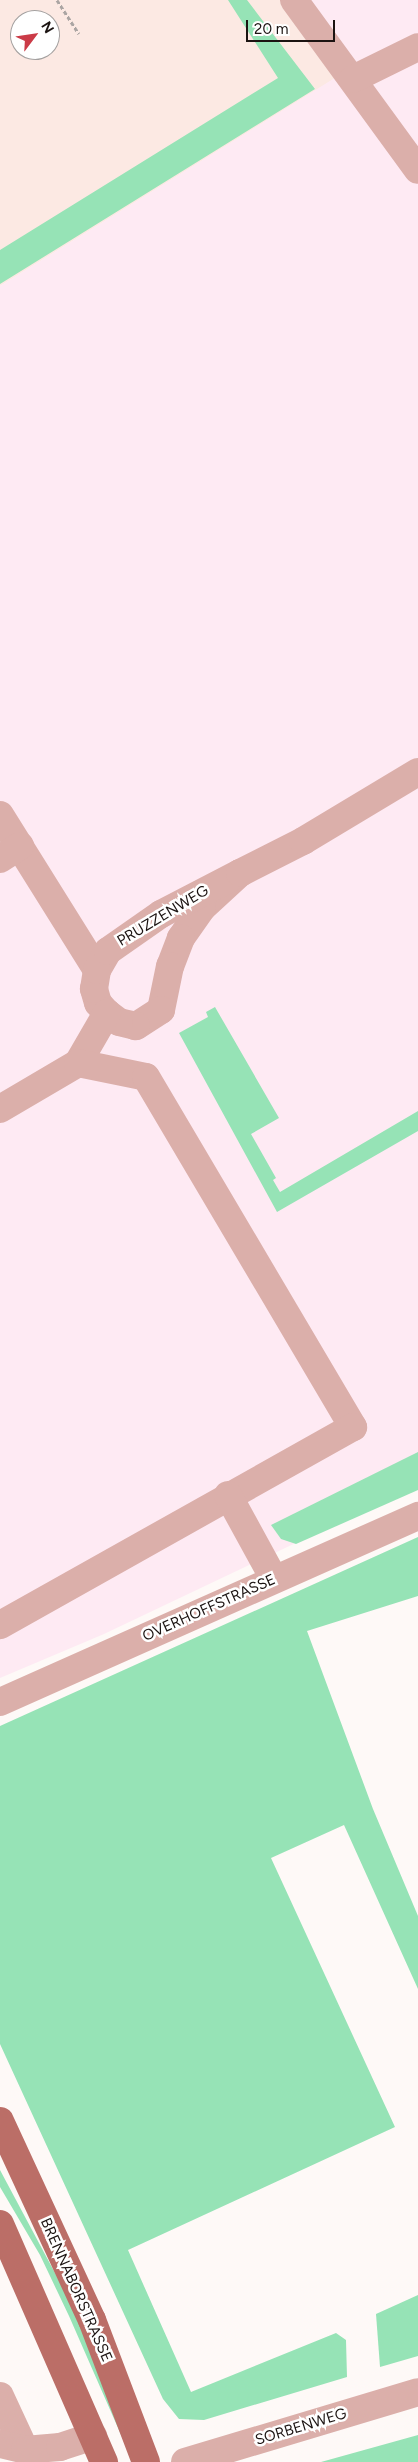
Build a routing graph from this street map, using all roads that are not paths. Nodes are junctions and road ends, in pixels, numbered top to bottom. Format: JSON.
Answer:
{"nodes":[{"id":1,"x":294,"y":0,"type":"edge"},
{"id":2,"x":418,"y":47,"type":"edge"},
{"id":3,"x":353,"y":79,"type":"junction"},
{"id":4,"x":418,"y":170,"type":"edge"},
{"id":5,"x":418,"y":772,"type":"edge"},
{"id":6,"x":0,"y":815,"type":"edge"},
{"id":7,"x":10,"y":852,"type":"edge"},
{"id":8,"x":240,"y":873,"type":"junction"},
{"id":9,"x":97,"y":970,"type":"junction"},
{"id":10,"x":106,"y":1013,"type":"junction"},
{"id":11,"x":78,"y":1063,"type":"junction"},
{"id":12,"x":0,"y":1109,"type":"edge"},
{"id":13,"x":228,"y":1495,"type":"junction"},
{"id":14,"x":418,"y":1516,"type":"edge"},
{"id":15,"x":274,"y":1579,"type":"junction"},
{"id":16,"x":0,"y":1625,"type":"edge"},
{"id":17,"x":0,"y":1702,"type":"edge"},
{"id":18,"x":0,"y":2121,"type":"edge"},
{"id":19,"x":0,"y":2224,"type":"edge"},
{"id":20,"x":418,"y":2392,"type":"edge"},
{"id":21,"x":0,"y":2396,"type":"edge"},
{"id":22,"x":93,"y":2436,"type":"junction"},
{"id":23,"x":12,"y":2447,"type":"edge"},
{"id":24,"x":104,"y":2462,"type":"edge"},
{"id":25,"x":146,"y":2462,"type":"edge"},
{"id":26,"x":185,"y":2462,"type":"edge"}],
"edges":[{"from":1,"to":3,"type":"street"},
{"from":2,"to":3,"type":"street"},
{"from":3,"to":4,"type":"street"},
{"from":5,"to":8,"type":"street","name":"PRUZZENWEG"},
{"from":6,"to":7,"type":"street"},
{"from":7,"to":9,"type":"street"},
{"from":8,"to":9,"type":"street","name":"PRUZZENWEG"},
{"from":8,"to":10,"type":"street","name":"PRUZZENWEG"},
{"from":9,"to":10,"type":"street","name":"PRUZZENWEG"},
{"from":10,"to":11,"type":"street"},
{"from":11,"to":12,"type":"street"},
{"from":11,"to":13,"type":"street"},
{"from":13,"to":15,"type":"street"},
{"from":13,"to":16,"type":"street"},
{"from":14,"to":15,"type":"street","name":"OVERHOFFSTRASSE"},
{"from":15,"to":17,"type":"street","name":"OVERHOFFSTRASSE"},
{"from":18,"to":25,"type":"main road","name":"BRENNABORSTRASSE"},
{"from":19,"to":22,"type":"main road"},
{"from":20,"to":26,"type":"street","name":"SORBENWEG"},
{"from":21,"to":23,"type":"street"},
{"from":22,"to":23,"type":"street"},
{"from":22,"to":24,"type":"main road"}]}
